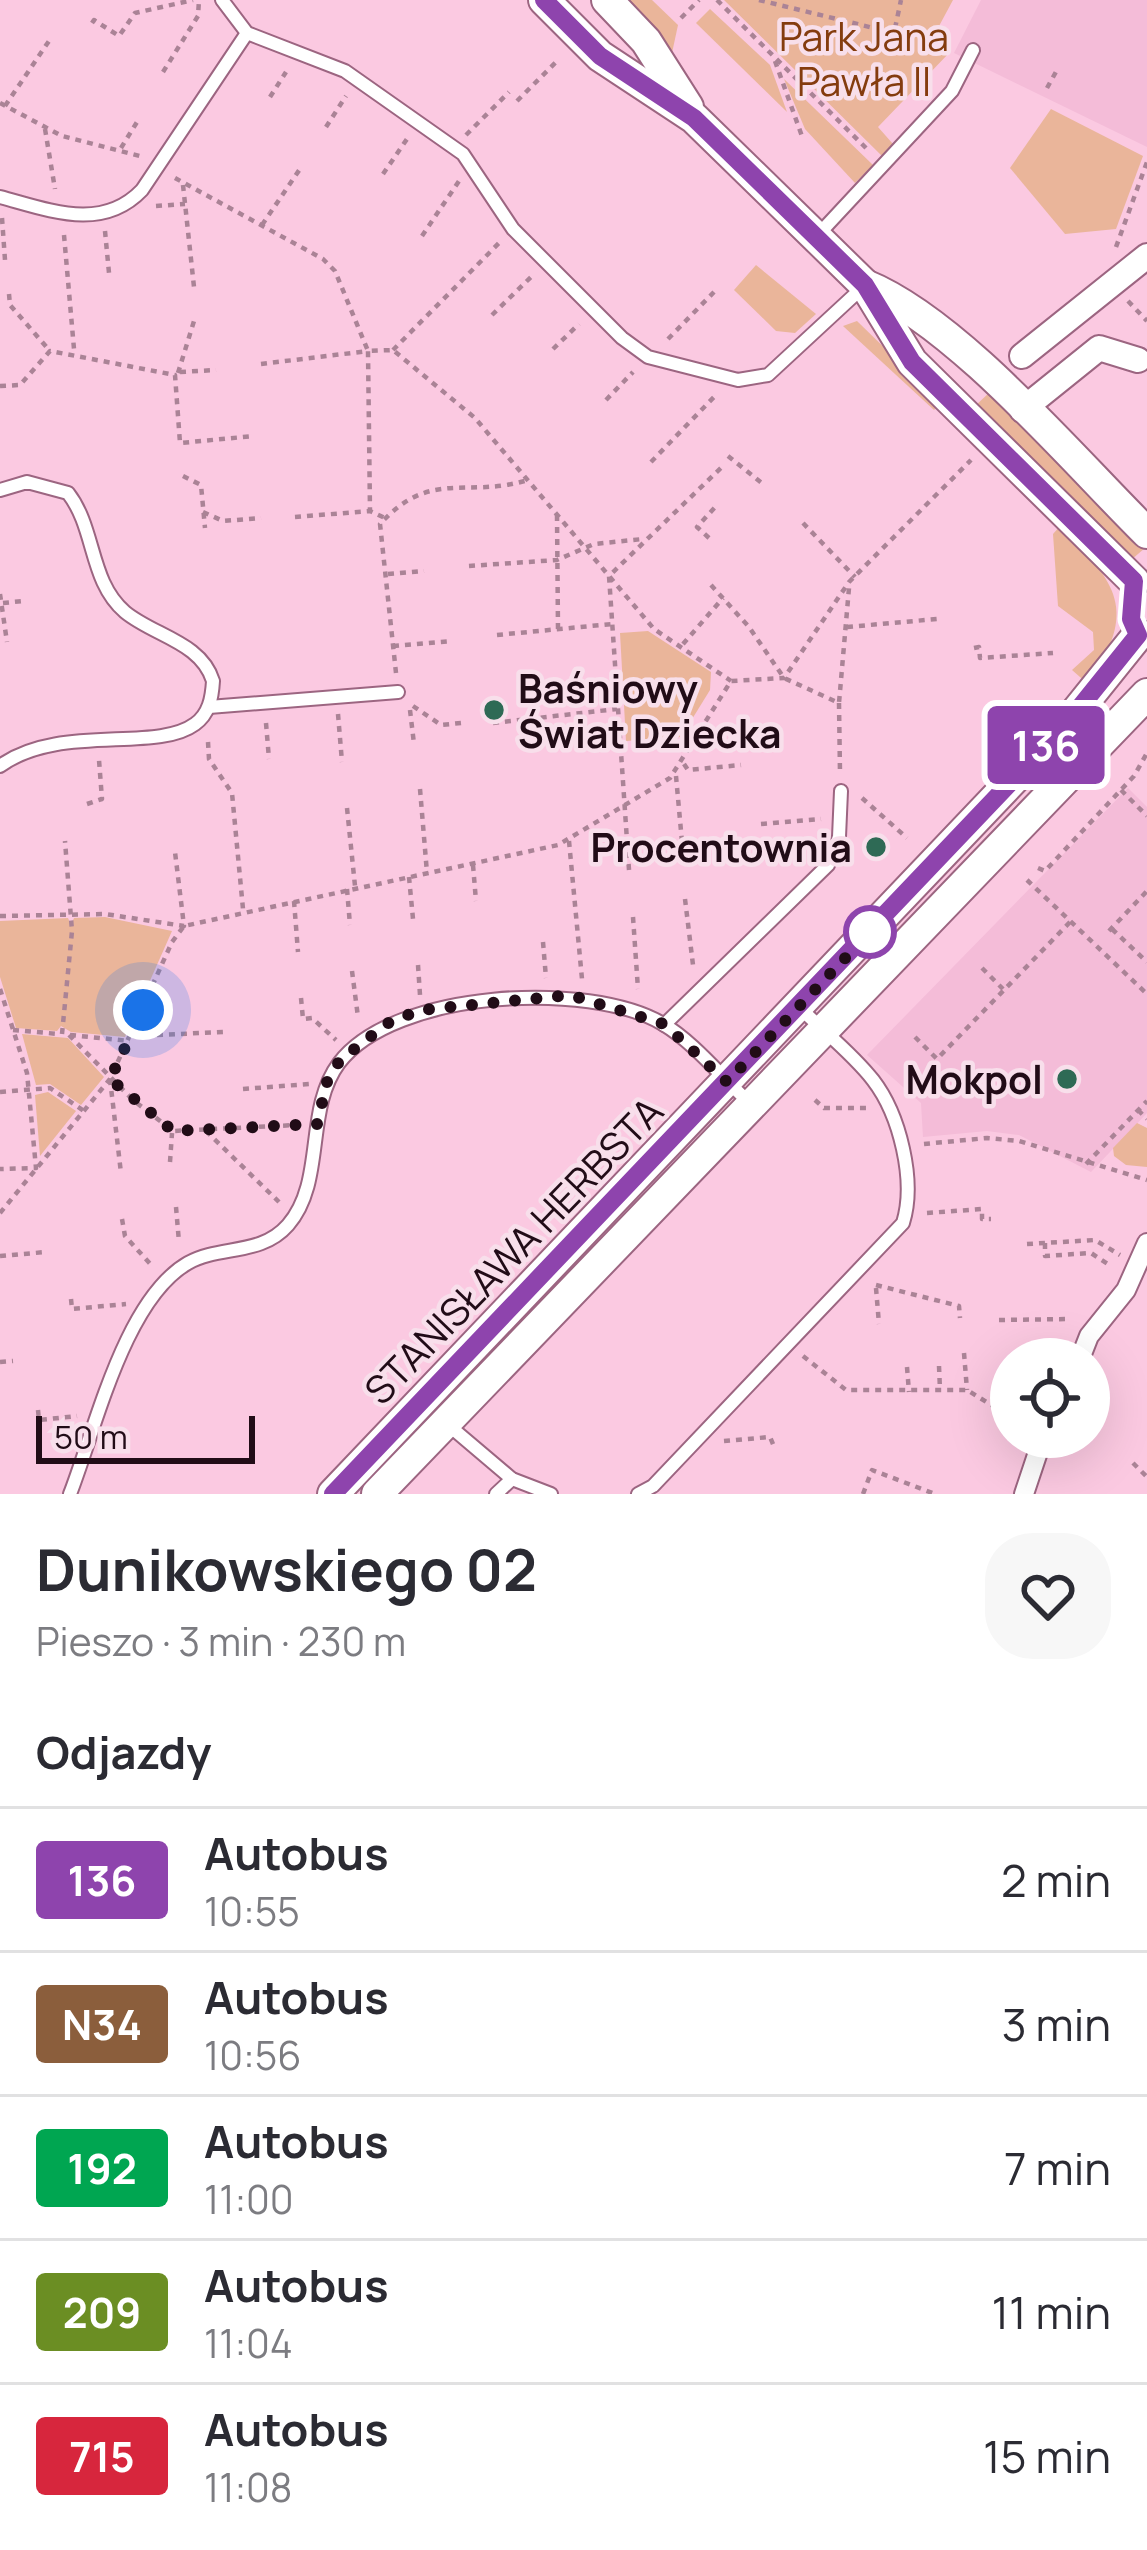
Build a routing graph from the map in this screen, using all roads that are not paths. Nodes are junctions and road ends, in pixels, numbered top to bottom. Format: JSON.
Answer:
{"nodes":[{"id":1,"x":222,"y":0,"type":"edge"},
{"id":2,"x":544,"y":0,"type":"edge"},
{"id":3,"x":607,"y":0,"type":"edge"},
{"id":4,"x":248,"y":33,"type":"junction"},
{"id":5,"x":973,"y":50,"type":"dead end"},
{"id":6,"x":694,"y":118,"type":"junction"},
{"id":7,"x":1,"y":197,"type":"edge"},
{"id":8,"x":816,"y":237,"type":"junction"},
{"id":9,"x":1147,"y":256,"type":"edge"},
{"id":10,"x":865,"y":285,"type":"junction"},
{"id":11,"x":1022,"y":356,"type":"dead end"},
{"id":12,"x":1138,"y":360,"type":"dead end"},
{"id":13,"x":1022,"y":410,"type":"junction"},
{"id":14,"x":0,"y":490,"type":"edge"},
{"id":15,"x":1147,"y":533,"type":"edge"},
{"id":16,"x":1141,"y":574,"type":"edge"},
{"id":17,"x":1143,"y":640,"type":"edge"},
{"id":18,"x":398,"y":692,"type":"road end"},
{"id":19,"x":1147,"y":694,"type":"edge"},
{"id":20,"x":209,"y":706,"type":"junction"},
{"id":21,"x":0,"y":766,"type":"edge"},
{"id":22,"x":841,"y":785,"type":"road end"},
{"id":23,"x":799,"y":1007,"type":"junction"},
{"id":24,"x":664,"y":1024,"type":"junction"},
{"id":25,"x":825,"y":1033,"type":"junction"},
{"id":26,"x":727,"y":1082,"type":"junction"},
{"id":27,"x":753,"y":1106,"type":"junction"},
{"id":28,"x":1147,"y":1243,"type":"edge"},
{"id":29,"x":1087,"y":1338,"type":"edge"},
{"id":30,"x":434,"y":1412,"type":"junction"},
{"id":31,"x":1035,"y":1458,"type":"edge"},
{"id":32,"x":512,"y":1479,"type":"junction"},
{"id":33,"x":70,"y":1494,"type":"edge"},
{"id":34,"x":333,"y":1494,"type":"edge"},
{"id":35,"x":377,"y":1494,"type":"edge"},
{"id":36,"x":496,"y":1494,"type":"edge"},
{"id":37,"x":551,"y":1494,"type":"edge"},
{"id":38,"x":638,"y":1494,"type":"edge"},
{"id":39,"x":1024,"y":1494,"type":"edge"}],
"edges":[{"from":1,"to":4,"type":"lane"},
{"from":2,"to":6,"type":"street"},
{"from":3,"to":6,"type":"street"},
{"from":4,"to":7,"type":"lane"},
{"from":4,"to":10,"type":"lane"},
{"from":5,"to":8,"type":"lane"},
{"from":6,"to":8,"type":"street"},
{"from":8,"to":10,"type":"street"},
{"from":9,"to":11,"type":"street"},
{"from":10,"to":13,"type":"street"},
{"from":10,"to":16,"type":"street"},
{"from":12,"to":13,"type":"street"},
{"from":13,"to":15,"type":"street"},
{"from":14,"to":20,"type":"lane"},
{"from":16,"to":17,"type":"street"},
{"from":17,"to":23,"type":"street","name":"STANISŁAWA HERBSTA"},
{"from":18,"to":20,"type":"lane"},
{"from":19,"to":25,"type":"street","name":"STANISŁAWA HERBSTA"},
{"from":20,"to":21,"type":"lane"},
{"from":22,"to":24,"type":"lane"},
{"from":23,"to":25,"type":"lane"},
{"from":23,"to":26,"type":"street","name":"STANISŁAWA HERBSTA"},
{"from":24,"to":26,"type":"lane"},
{"from":24,"to":33,"type":"lane"},
{"from":25,"to":27,"type":"street","name":"STANISŁAWA HERBSTA"},
{"from":25,"to":38,"type":"lane"},
{"from":26,"to":27,"type":"lane"},
{"from":26,"to":30,"type":"street","name":"STANISŁAWA HERBSTA"},
{"from":27,"to":30,"type":"street","name":"STANISŁAWA HERBSTA"},
{"from":28,"to":29,"type":"street"},
{"from":30,"to":32,"type":"lane"},
{"from":30,"to":34,"type":"street","name":"STANISŁAWA HERBSTA"},
{"from":30,"to":35,"type":"street","name":"STANISŁAWA HERBSTA"},
{"from":31,"to":39,"type":"street"},
{"from":32,"to":36,"type":"lane"},
{"from":32,"to":37,"type":"lane"}]}
